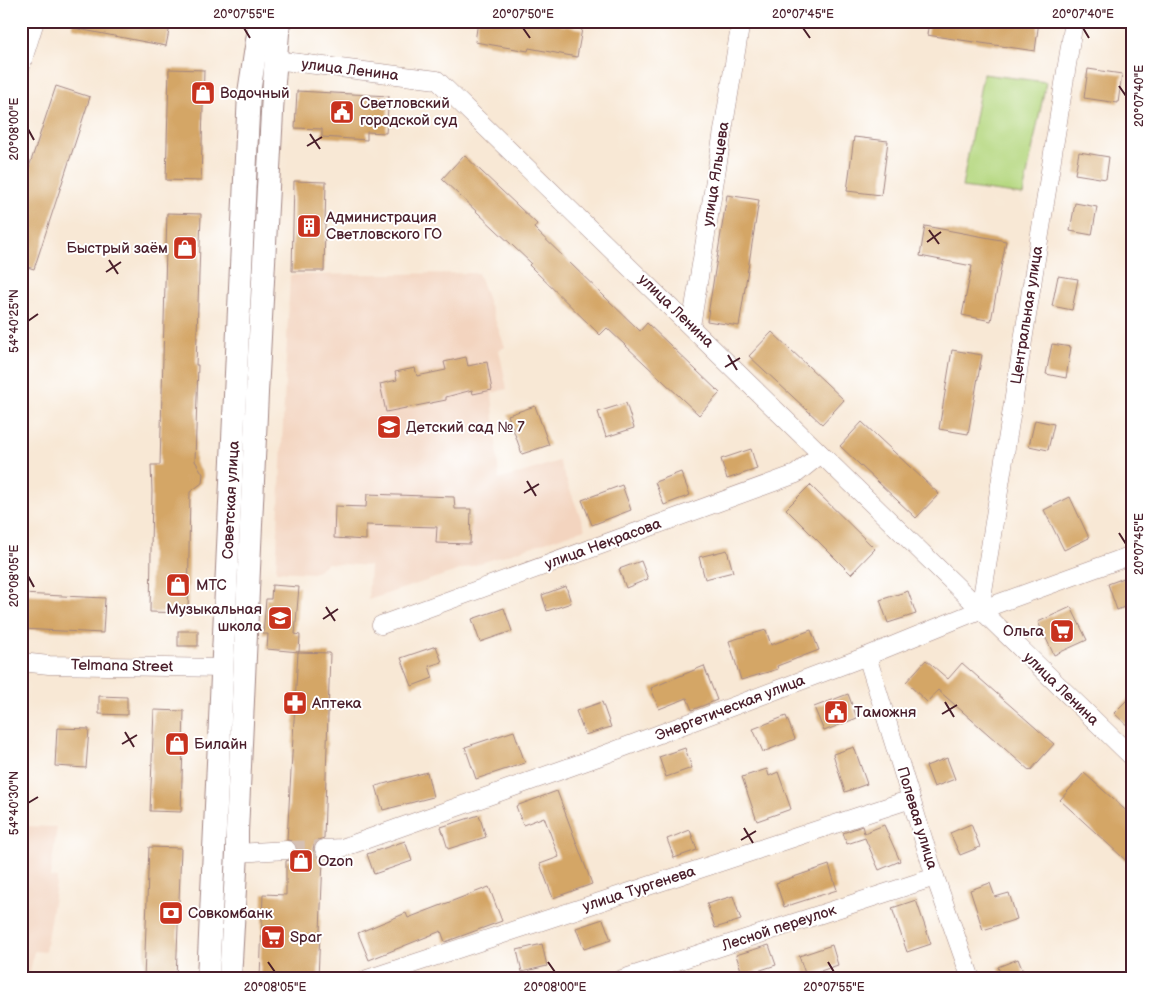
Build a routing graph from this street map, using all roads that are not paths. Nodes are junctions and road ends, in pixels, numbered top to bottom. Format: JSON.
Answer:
{"nodes":[{"id":1,"x":35,"y":21,"type":"edge"},
{"id":2,"x":260,"y":21,"type":"edge"},
{"id":3,"x":279,"y":21,"type":"edge"},
{"id":4,"x":741,"y":21,"type":"edge"},
{"id":5,"x":1074,"y":21,"type":"edge"},
{"id":6,"x":264,"y":59,"type":"junction"},
{"id":7,"x":21,"y":66,"type":"edge"},
{"id":8,"x":691,"y":326,"type":"junction"},
{"id":9,"x":821,"y":454,"type":"junction"},
{"id":10,"x":1132,"y":555,"type":"edge"},
{"id":11,"x":980,"y":610,"type":"junction"},
{"id":12,"x":380,"y":625,"type":"dead end"},
{"id":13,"x":867,"y":656,"type":"junction"},
{"id":14,"x":21,"y":662,"type":"edge"},
{"id":15,"x":223,"y":668,"type":"junction"},
{"id":16,"x":1132,"y":757,"type":"edge"},
{"id":17,"x":911,"y":798,"type":"junction"},
{"id":18,"x":324,"y":849,"type":"tunnel mouth"},
{"id":19,"x":287,"y":850,"type":"tunnel mouth"},
{"id":20,"x":237,"y":853,"type":"junction"},
{"id":21,"x":935,"y":877,"type":"junction"},
{"id":22,"x":208,"y":979,"type":"edge"},
{"id":23,"x":230,"y":979,"type":"edge"},
{"id":24,"x":367,"y":979,"type":"edge"},
{"id":25,"x":622,"y":979,"type":"edge"},
{"id":26,"x":971,"y":979,"type":"edge"}],
"edges":[{"from":1,"to":7,"type":"street"},
{"from":2,"to":6,"type":"main road","name":"Советская улица"},
{"from":3,"to":6,"type":"main road","name":"Советская улица"},
{"from":4,"to":8,"type":"street","name":"улица Яльцева"},
{"from":5,"to":11,"type":"street","name":"Центральная улица"},
{"from":6,"to":8,"type":"street","name":"улица Ленина"},
{"from":6,"to":15,"type":"main road","name":"Советская улица"},
{"from":6,"to":20,"type":"main road","name":"Советская улица"},
{"from":8,"to":9,"type":"street","name":"улица Ленина"},
{"from":9,"to":11,"type":"street","name":"улица Ленина"},
{"from":9,"to":12,"type":"street","name":"улица Некрасова"},
{"from":10,"to":11,"type":"street","name":"Энергетическая улица"},
{"from":11,"to":13,"type":"street","name":"Энергетическая улица"},
{"from":11,"to":16,"type":"street","name":"улица Ленина"},
{"from":13,"to":17,"type":"street","name":"Полевая улица"},
{"from":13,"to":18,"type":"street","name":"Энергетическая улица"},
{"from":14,"to":15,"type":"street","name":"Telmana Street"},
{"from":15,"to":22,"type":"main road","name":"Советская улица"},
{"from":17,"to":21,"type":"street","name":"Полевая улица"},
{"from":17,"to":24,"type":"street","name":"улица Тургенева"},
{"from":19,"to":20,"type":"street"},
{"from":20,"to":23,"type":"main road","name":"Советская улица"},
{"from":21,"to":25,"type":"street","name":"Лесной переулок"},
{"from":21,"to":26,"type":"street","name":"Полевая улица"}]}
